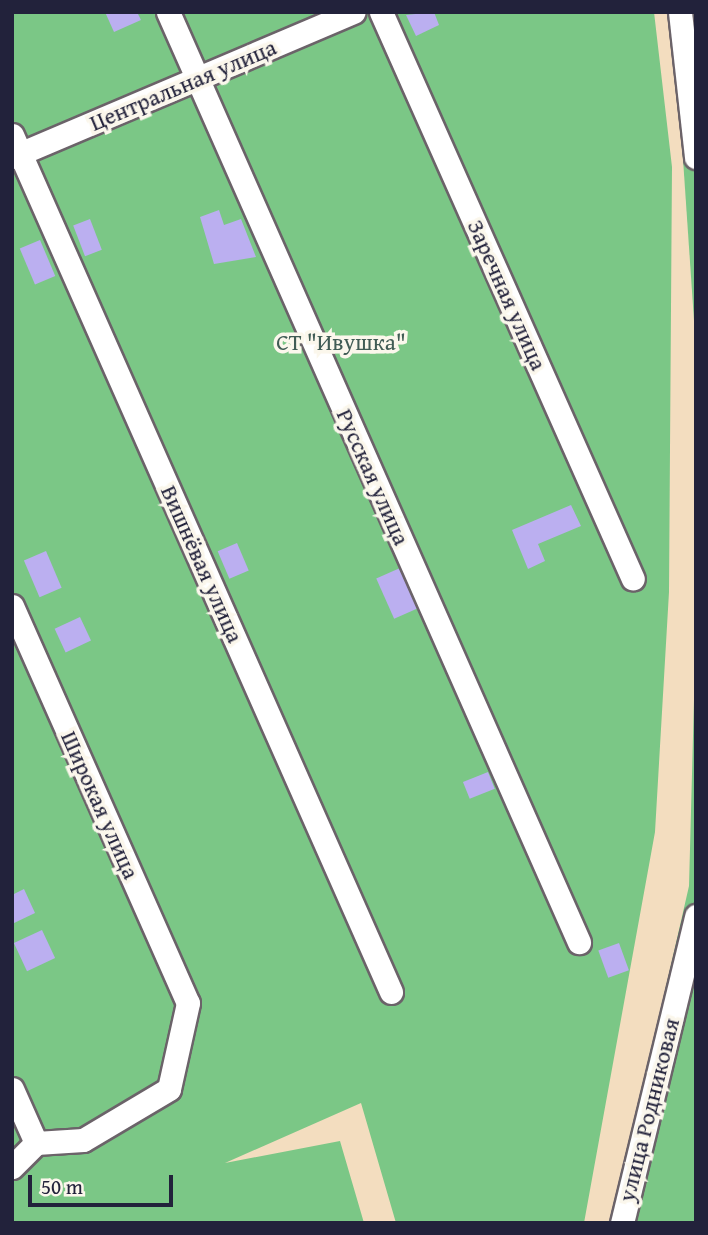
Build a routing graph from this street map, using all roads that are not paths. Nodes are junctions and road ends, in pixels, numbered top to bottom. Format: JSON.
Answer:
{"nodes":[{"id":1,"x":169,"y":12,"type":"edge"},
{"id":2,"x":354,"y":12,"type":"edge"},
{"id":3,"x":381,"y":12,"type":"edge"},
{"id":4,"x":680,"y":12,"type":"edge"},
{"id":5,"x":198,"y":80,"type":"junction"},
{"id":6,"x":15,"y":149,"type":"edge"},
{"id":7,"x":696,"y":157,"type":"edge"},
{"id":8,"x":633,"y":579,"type":"dead end"},
{"id":9,"x":12,"y":607,"type":"edge"},
{"id":10,"x":696,"y":916,"type":"edge"},
{"id":11,"x":579,"y":942,"type":"dead end"},
{"id":12,"x":391,"y":992,"type":"dead end"},
{"id":13,"x":12,"y":1088,"type":"edge"},
{"id":14,"x":36,"y":1143,"type":"junction"},
{"id":15,"x":12,"y":1167,"type":"edge"},
{"id":16,"x":622,"y":1223,"type":"edge"}],
"edges":[{"from":1,"to":5,"type":"street","name":"Русская улица"},
{"from":2,"to":5,"type":"street","name":"Центральная улица"},
{"from":3,"to":8,"type":"street","name":"Заречная улица"},
{"from":4,"to":7,"type":"street"},
{"from":5,"to":6,"type":"street","name":"Центральная улица"},
{"from":5,"to":11,"type":"street","name":"Русская улица"},
{"from":6,"to":12,"type":"street","name":"Вишнёвая улица"},
{"from":9,"to":14,"type":"street","name":"Широкая улица"},
{"from":10,"to":16,"type":"street","name":"улица Родниковая"},
{"from":13,"to":14,"type":"street"},
{"from":14,"to":15,"type":"street"}]}
